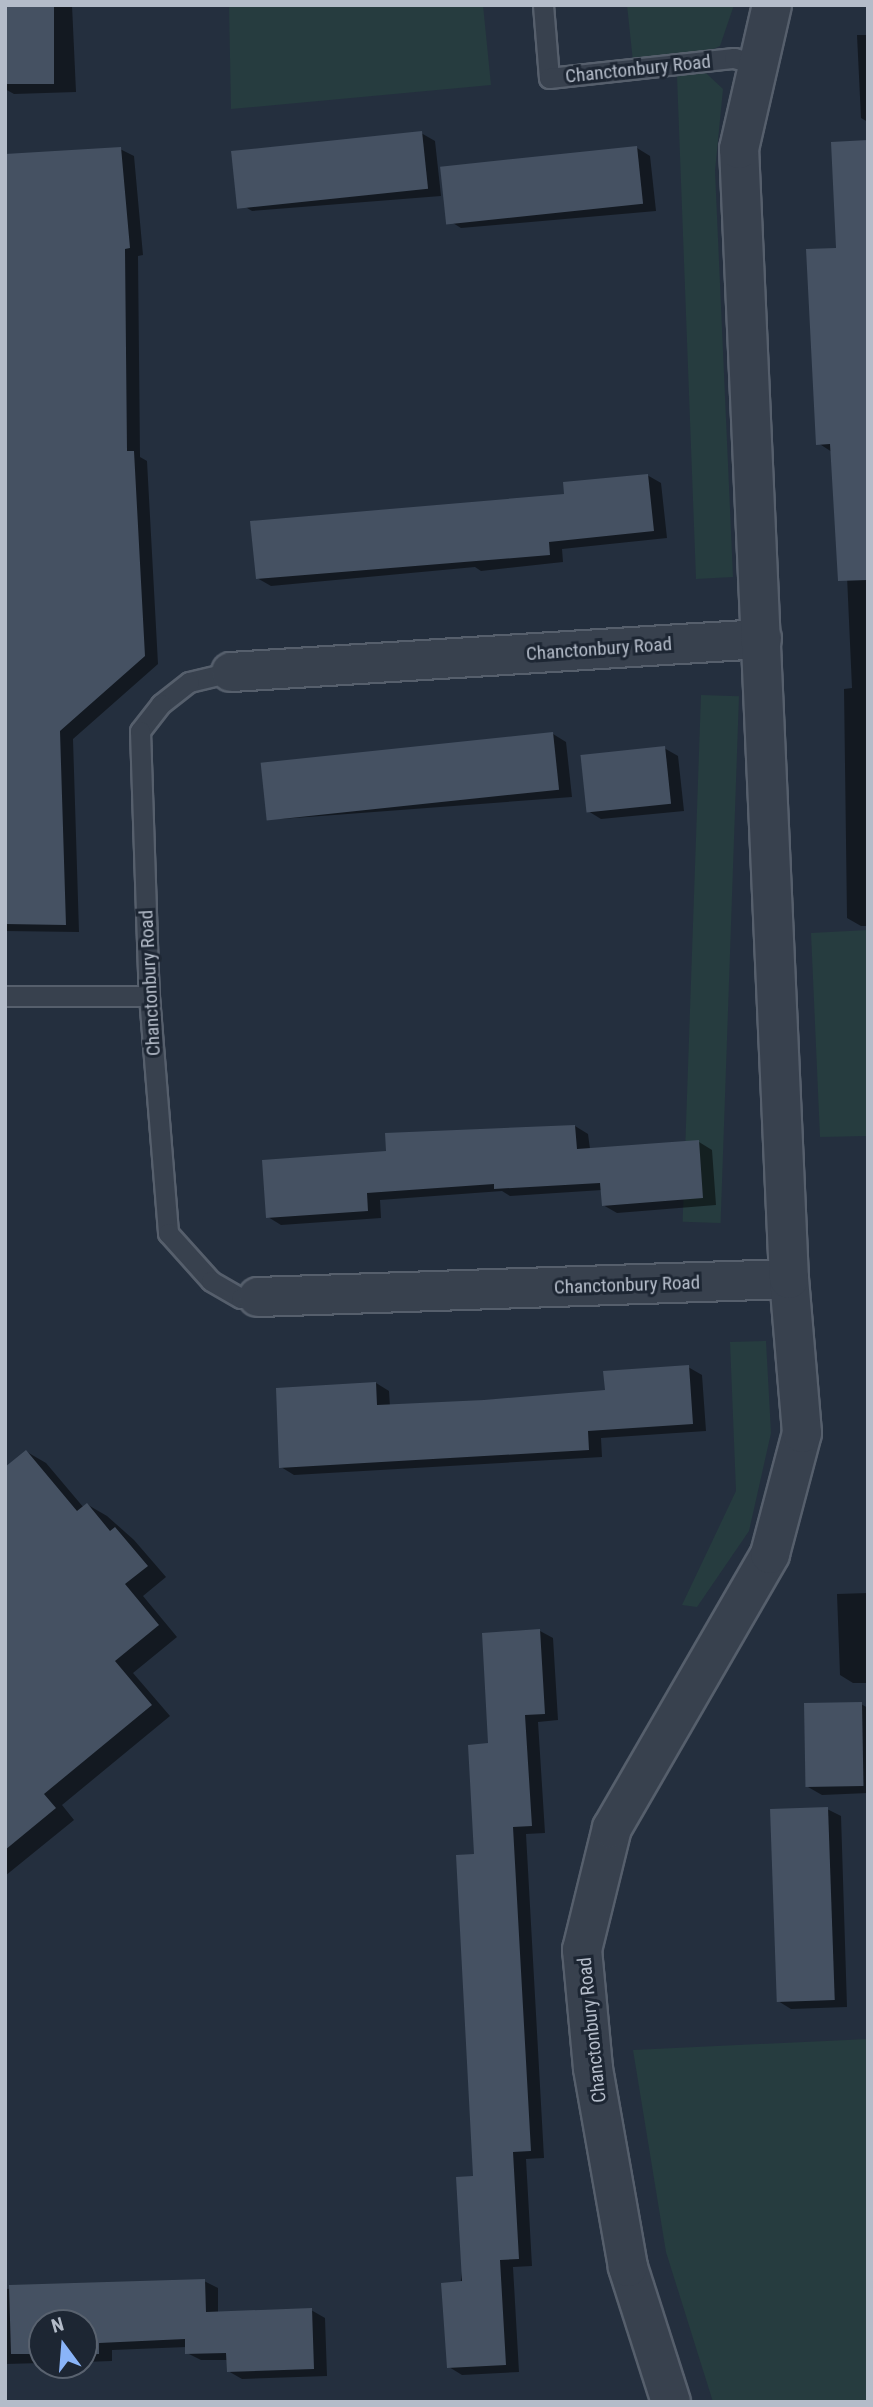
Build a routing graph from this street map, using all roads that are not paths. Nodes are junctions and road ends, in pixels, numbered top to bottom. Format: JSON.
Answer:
{"nodes":[{"id":1,"x":543,"y":5,"type":"edge"},
{"id":2,"x":772,"y":5,"type":"edge"},
{"id":3,"x":756,"y":64,"type":"junction"},
{"id":4,"x":762,"y":639,"type":"junction"},
{"id":5,"x":231,"y":672,"type":"joint"},
{"id":6,"x":5,"y":996,"type":"edge"},
{"id":7,"x":149,"y":996,"type":"junction"},
{"id":8,"x":789,"y":1279,"type":"junction"},
{"id":9,"x":258,"y":1297,"type":"joint"},
{"id":10,"x":671,"y":2402,"type":"edge"}],
"edges":[{"from":1,"to":3,"type":"lane","name":"Chanctonbury Road"},
{"from":2,"to":3,"type":"street","name":"Chanctonbury Road"},
{"from":3,"to":4,"type":"street","name":"Chanctonbury Road"},
{"from":4,"to":5,"type":"street","name":"Chanctonbury Road"},
{"from":4,"to":8,"type":"street","name":"Chanctonbury Road"},
{"from":5,"to":7,"type":"lane","name":"Chanctonbury Road"},
{"from":6,"to":7,"type":"lane"},
{"from":7,"to":9,"type":"lane","name":"Chanctonbury Road"},
{"from":8,"to":9,"type":"street","name":"Chanctonbury Road"},
{"from":8,"to":10,"type":"street","name":"Chanctonbury Road"}]}
